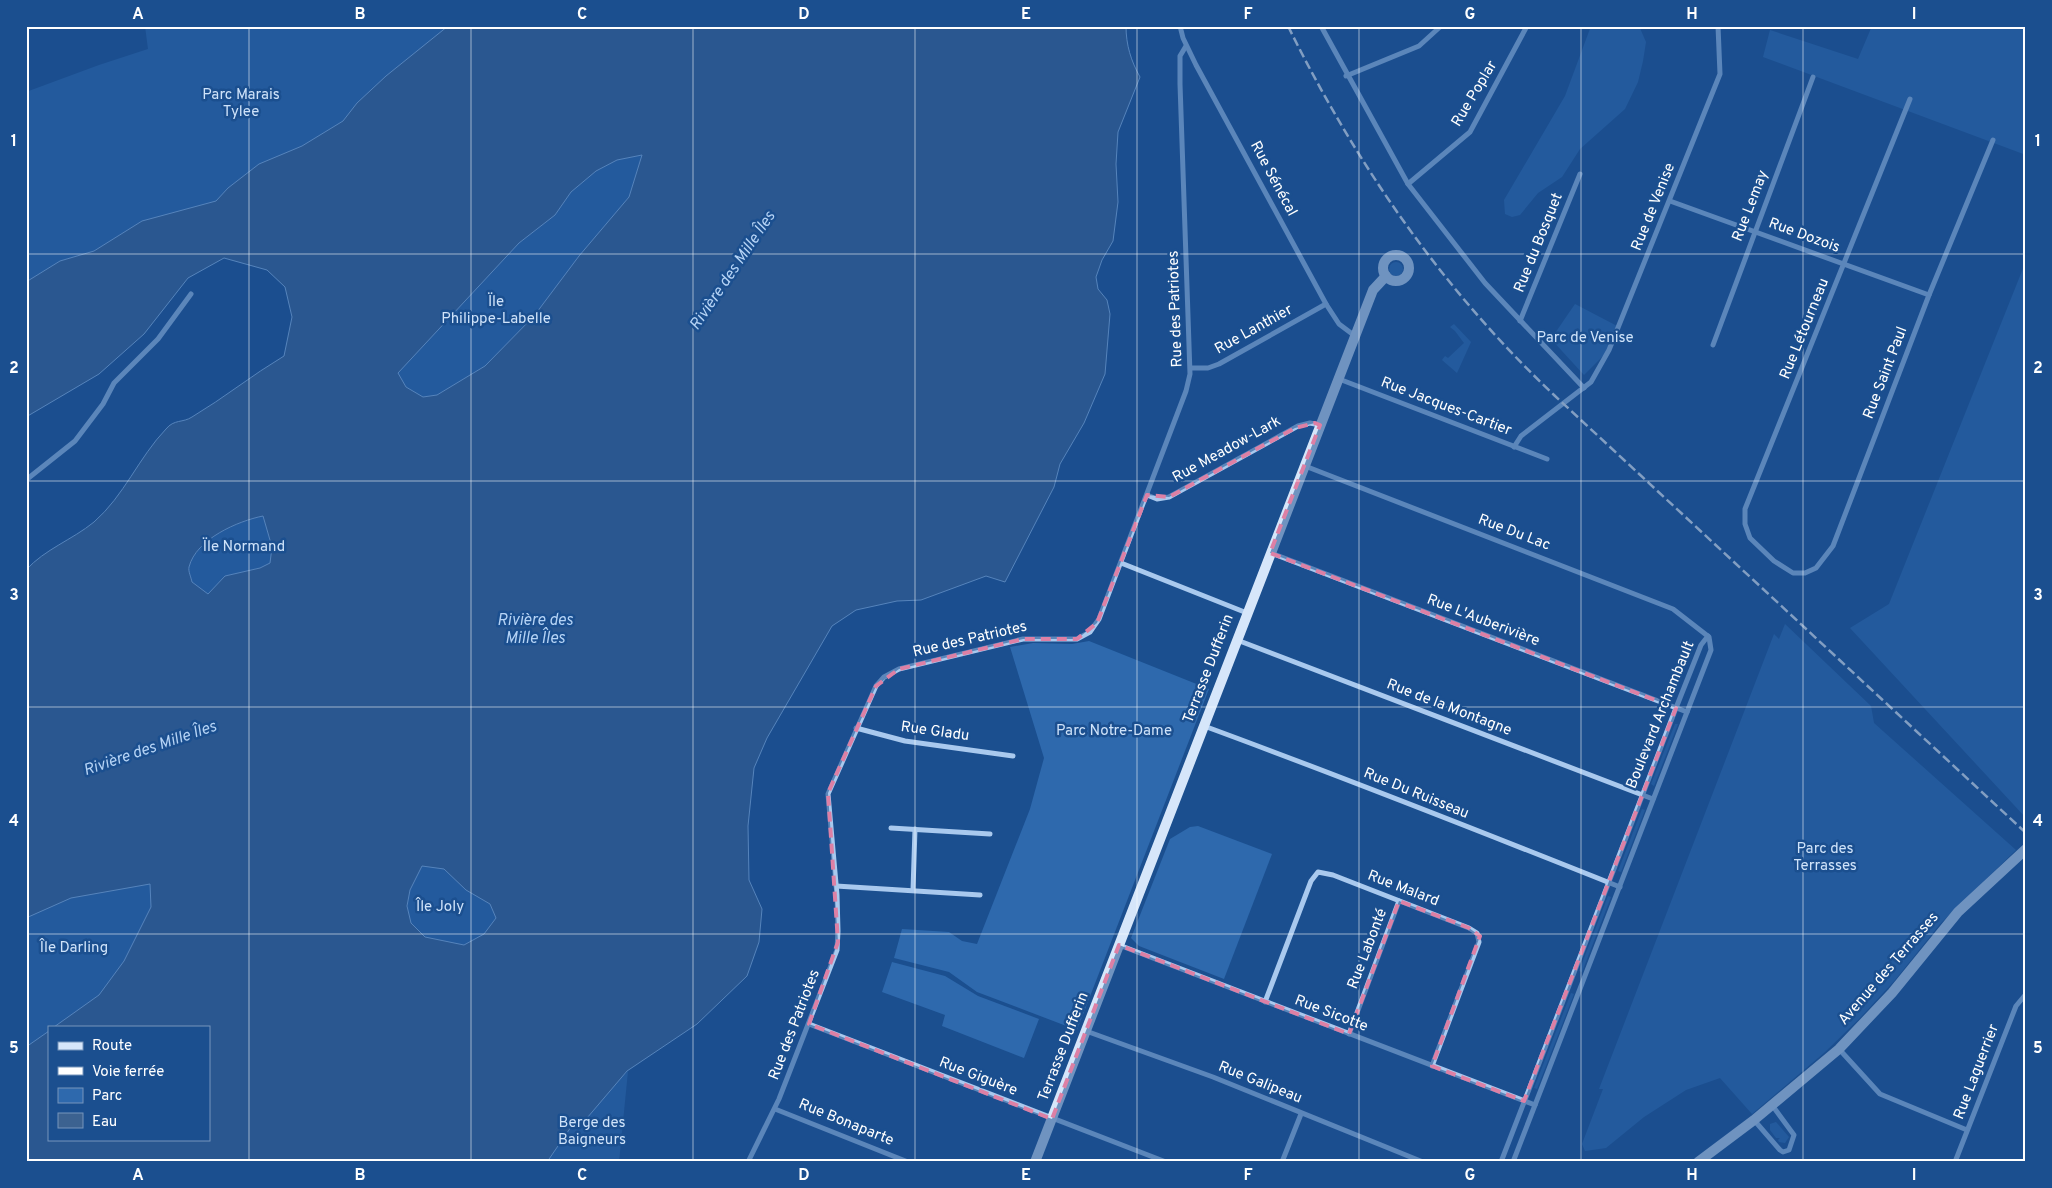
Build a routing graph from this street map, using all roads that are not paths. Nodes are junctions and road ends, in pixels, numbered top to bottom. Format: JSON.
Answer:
{"nodes":[{"id":1,"x":1180,"y":26,"type":"edge"},
{"id":2,"x":1321,"y":26,"type":"edge"},
{"id":3,"x":1440,"y":26,"type":"edge"},
{"id":4,"x":1527,"y":26,"type":"edge"},
{"id":5,"x":1718,"y":26,"type":"edge"},
{"id":6,"x":1186,"y":46,"type":"junction"},
{"id":7,"x":1346,"y":76,"type":"junction"},
{"id":8,"x":1813,"y":77,"type":"dead end"},
{"id":9,"x":1910,"y":99,"type":"dead end"},
{"id":10,"x":1993,"y":140,"type":"dead end"},
{"id":11,"x":1580,"y":174,"type":"dead end"},
{"id":12,"x":1408,"y":184,"type":"junction"},
{"id":13,"x":1670,"y":201,"type":"junction"},
{"id":14,"x":1755,"y":232,"type":"junction"},
{"id":15,"x":1845,"y":264,"type":"junction"},
{"id":16,"x":1386,"y":276,"type":"dead end"},
{"id":17,"x":191,"y":294,"type":"dead end"},
{"id":18,"x":1929,"y":295,"type":"junction"},
{"id":19,"x":1326,"y":304,"type":"junction"},
{"id":20,"x":1520,"y":321,"type":"junction"},
{"id":21,"x":1355,"y":336,"type":"junction"},
{"id":22,"x":1713,"y":345,"type":"dead end"},
{"id":23,"x":1191,"y":368,"type":"junction"},
{"id":24,"x":1338,"y":379,"type":"junction"},
{"id":25,"x":1584,"y":388,"type":"junction"},
{"id":26,"x":1320,"y":425,"type":"junction"},
{"id":27,"x":1514,"y":447,"type":"junction"},
{"id":28,"x":1547,"y":459,"type":"dead end"},
{"id":29,"x":1304,"y":466,"type":"junction"},
{"id":30,"x":26,"y":480,"type":"edge"},
{"id":31,"x":1147,"y":495,"type":"junction"},
{"id":32,"x":1270,"y":553,"type":"junction"},
{"id":33,"x":1774,"y":561,"type":"joint"},
{"id":34,"x":1121,"y":563,"type":"junction"},
{"id":35,"x":1247,"y":613,"type":"junction"},
{"id":36,"x":1708,"y":636,"type":"junction"},
{"id":37,"x":1237,"y":640,"type":"junction"},
{"id":38,"x":1676,"y":708,"type":"junction"},
{"id":39,"x":1687,"y":712,"type":"junction"},
{"id":40,"x":1204,"y":726,"type":"junction"},
{"id":41,"x":856,"y":728,"type":"junction"},
{"id":42,"x":1013,"y":756,"type":"dead end"},
{"id":43,"x":1643,"y":795,"type":"junction"},
{"id":44,"x":1654,"y":799,"type":"junction"},
{"id":45,"x":892,"y":828,"type":"dead end"},
{"id":46,"x":916,"y":830,"type":"junction"},
{"id":47,"x":990,"y":834,"type":"dead end"},
{"id":48,"x":2026,"y":849,"type":"edge"},
{"id":49,"x":1609,"y":883,"type":"junction"},
{"id":50,"x":836,"y":886,"type":"junction"},
{"id":51,"x":1620,"y":887,"type":"junction"},
{"id":52,"x":913,"y":890,"type":"junction"},
{"id":53,"x":980,"y":895,"type":"dead end"},
{"id":54,"x":1399,"y":901,"type":"junction"},
{"id":55,"x":1119,"y":945,"type":"junction"},
{"id":56,"x":1571,"y":979,"type":"junction"},
{"id":57,"x":1582,"y":983,"type":"junction"},
{"id":58,"x":2026,"y":994,"type":"edge"},
{"id":59,"x":1265,"y":1002,"type":"junction"},
{"id":60,"x":810,"y":1024,"type":"junction"},
{"id":61,"x":1086,"y":1031,"type":"junction"},
{"id":62,"x":1349,"y":1034,"type":"junction"},
{"id":63,"x":1839,"y":1049,"type":"junction"},
{"id":64,"x":1432,"y":1066,"type":"junction"},
{"id":65,"x":1524,"y":1101,"type":"junction"},
{"id":66,"x":1535,"y":1105,"type":"junction"},
{"id":67,"x":1772,"y":1105,"type":"junction"},
{"id":68,"x":775,"y":1109,"type":"junction"},
{"id":69,"x":1301,"y":1114,"type":"junction"},
{"id":70,"x":1052,"y":1118,"type":"junction"},
{"id":71,"x":1754,"y":1120,"type":"junction"},
{"id":72,"x":1968,"y":1130,"type":"junction"},
{"id":73,"x":748,"y":1162,"type":"edge"},
{"id":74,"x":908,"y":1162,"type":"edge"},
{"id":75,"x":1035,"y":1162,"type":"edge"},
{"id":76,"x":1166,"y":1162,"type":"edge"},
{"id":77,"x":1282,"y":1162,"type":"edge"},
{"id":78,"x":1422,"y":1162,"type":"edge"},
{"id":79,"x":1501,"y":1162,"type":"edge"},
{"id":80,"x":1513,"y":1162,"type":"edge"},
{"id":81,"x":1698,"y":1162,"type":"edge"},
{"id":82,"x":1955,"y":1162,"type":"edge"}],
"edges":[{"from":1,"to":6,"type":"street","name":"Rue Sénécal"},
{"from":2,"to":7,"type":"street"},
{"from":3,"to":7,"type":"street"},
{"from":4,"to":12,"type":"street","name":"Rue Poplar"},
{"from":5,"to":13,"type":"street","name":"Rue de Venise"},
{"from":6,"to":19,"type":"street","name":"Rue Sénécal"},
{"from":6,"to":23,"type":"street","name":"Rue des Patriotes"},
{"from":7,"to":12,"type":"street"},
{"from":8,"to":14,"type":"street","name":"Rue Lemay"},
{"from":9,"to":15,"type":"street","name":"Rue Létourneau"},
{"from":10,"to":18,"type":"street","name":"Rue Saint Paul"},
{"from":11,"to":20,"type":"street","name":"Rue du Bosquet"},
{"from":12,"to":20,"type":"street"},
{"from":13,"to":14,"type":"street","name":"Rue Dozois"},
{"from":13,"to":25,"type":"street","name":"Rue de Venise"},
{"from":14,"to":15,"type":"street","name":"Rue Dozois"},
{"from":14,"to":22,"type":"street","name":"Rue Lemay"},
{"from":15,"to":18,"type":"street","name":"Rue Dozois"},
{"from":15,"to":33,"type":"street","name":"Rue Létourneau"},
{"from":16,"to":21,"type":"street","name":"Terrasse Dufferin"},
{"from":17,"to":30,"type":"street"},
{"from":18,"to":33,"type":"street","name":"Rue Saint Paul"},
{"from":19,"to":21,"type":"street","name":"Rue Sénécal"},
{"from":19,"to":23,"type":"street","name":"Rue Lanthier"},
{"from":20,"to":25,"type":"street"},
{"from":21,"to":24,"type":"street","name":"Terrasse Dufferin"},
{"from":23,"to":31,"type":"street","name":"Rue des Patriotes"},
{"from":24,"to":26,"type":"street","name":"Terrasse Dufferin"},
{"from":24,"to":27,"type":"street","name":"Rue Jacques-Cartier"},
{"from":25,"to":27,"type":"street","name":"Rue Jacques-Cartier"},
{"from":26,"to":29,"type":"street","name":"Terrasse Dufferin"},
{"from":26,"to":31,"type":"street","name":"Rue Meadow-Lark"},
{"from":27,"to":28,"type":"street"},
{"from":29,"to":32,"type":"street","name":"Terrasse Dufferin"},
{"from":29,"to":36,"type":"street","name":"Rue Du Lac"},
{"from":31,"to":34,"type":"street","name":"Rue des Patriotes"},
{"from":32,"to":35,"type":"street","name":"Terrasse Dufferin"},
{"from":32,"to":38,"type":"street","name":"Rue L'Auberivière"},
{"from":34,"to":35,"type":"street"},
{"from":34,"to":41,"type":"street","name":"Rue des Patriotes"},
{"from":35,"to":37,"type":"street","name":"Terrasse Dufferin"},
{"from":36,"to":38,"type":"street","name":"Boulevard Archambault"},
{"from":36,"to":39,"type":"street","name":"Boulevard Archambault"},
{"from":37,"to":40,"type":"street","name":"Terrasse Dufferin"},
{"from":37,"to":43,"type":"street","name":"Rue de la Montagne"},
{"from":38,"to":39,"type":"street","name":"Rue L'Auberivière"},
{"from":38,"to":43,"type":"street","name":"Boulevard Archambault"},
{"from":39,"to":44,"type":"street","name":"Boulevard Archambault"},
{"from":40,"to":49,"type":"street","name":"Rue Du Ruisseau"},
{"from":40,"to":55,"type":"street","name":"Terrasse Dufferin"},
{"from":41,"to":42,"type":"street","name":"Rue Gladu"},
{"from":41,"to":50,"type":"street","name":"Rue des Patriotes"},
{"from":43,"to":44,"type":"street","name":"Rue de la Montagne"},
{"from":43,"to":49,"type":"street","name":"Boulevard Archambault"},
{"from":44,"to":51,"type":"street","name":"Boulevard Archambault"},
{"from":45,"to":46,"type":"street"},
{"from":46,"to":47,"type":"street"},
{"from":46,"to":52,"type":"street"},
{"from":48,"to":63,"type":"street","name":"Avenue des Terrasses"},
{"from":49,"to":51,"type":"street","name":"Rue Du Ruisseau"},
{"from":49,"to":56,"type":"street","name":"Boulevard Archambault"},
{"from":50,"to":52,"type":"street"},
{"from":50,"to":60,"type":"street","name":"Rue des Patriotes"},
{"from":51,"to":57,"type":"street","name":"Boulevard Archambault"},
{"from":52,"to":53,"type":"street"},
{"from":54,"to":59,"type":"street","name":"Rue Malard"},
{"from":54,"to":62,"type":"street","name":"Rue Labonté"},
{"from":54,"to":64,"type":"street","name":"Rue Malard"},
{"from":55,"to":59,"type":"street","name":"Rue Sicotte"},
{"from":55,"to":61,"type":"street","name":"Terrasse Dufferin"},
{"from":56,"to":57,"type":"street"},
{"from":56,"to":65,"type":"street","name":"Boulevard Archambault"},
{"from":57,"to":66,"type":"street","name":"Boulevard Archambault"},
{"from":58,"to":72,"type":"street","name":"Rue Laguerrier"},
{"from":59,"to":62,"type":"street","name":"Rue Sicotte"},
{"from":60,"to":68,"type":"street","name":"Rue des Patriotes"},
{"from":60,"to":70,"type":"street","name":"Rue Giguère"},
{"from":61,"to":69,"type":"street","name":"Rue Galipeau"},
{"from":61,"to":70,"type":"street","name":"Terrasse Dufferin"},
{"from":62,"to":64,"type":"street","name":"Rue Sicotte"},
{"from":63,"to":67,"type":"street","name":"Avenue des Terrasses"},
{"from":63,"to":72,"type":"street"},
{"from":64,"to":65,"type":"street","name":"Rue Sicotte"},
{"from":65,"to":66,"type":"street","name":"Rue Sicotte"},
{"from":65,"to":79,"type":"street","name":"Boulevard Archambault"},
{"from":66,"to":80,"type":"street","name":"Boulevard Archambault"},
{"from":67,"to":71,"type":"street","name":"Avenue des Terrasses"},
{"from":67,"to":71,"type":"street"},
{"from":68,"to":73,"type":"street","name":"Rue des Patriotes"},
{"from":68,"to":74,"type":"street","name":"Rue Bonaparte"},
{"from":69,"to":77,"type":"street"},
{"from":69,"to":78,"type":"street","name":"Rue Galipeau"},
{"from":70,"to":75,"type":"street","name":"Terrasse Dufferin"},
{"from":70,"to":76,"type":"street","name":"Rue Giguère"},
{"from":71,"to":81,"type":"street","name":"Avenue des Terrasses"},
{"from":72,"to":82,"type":"street","name":"Rue Laguerrier"}]}
